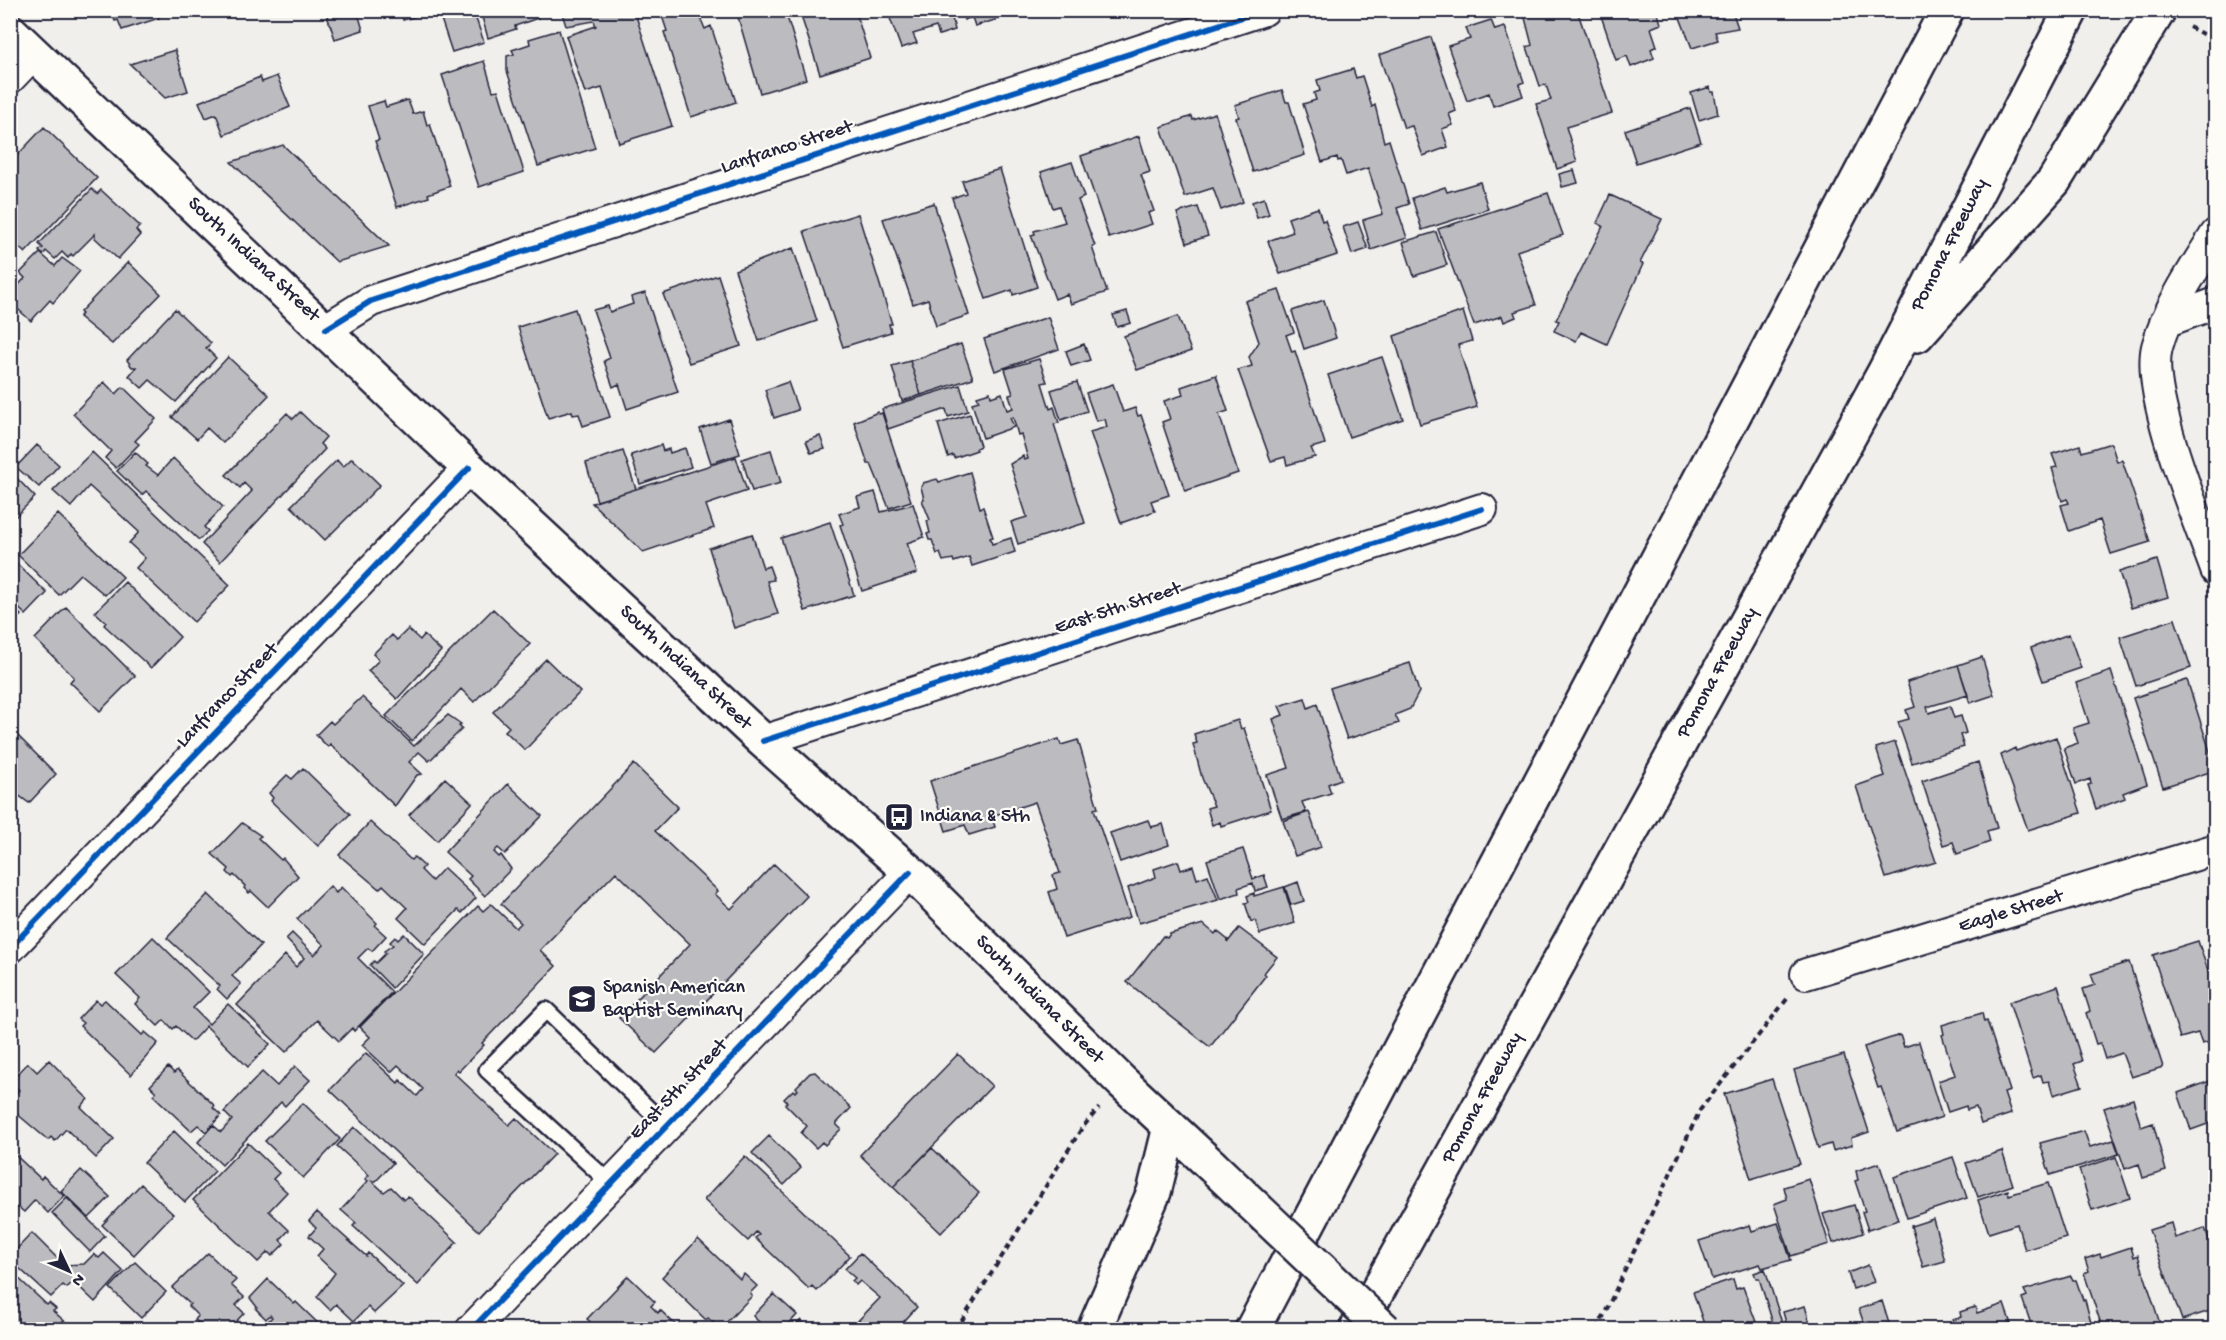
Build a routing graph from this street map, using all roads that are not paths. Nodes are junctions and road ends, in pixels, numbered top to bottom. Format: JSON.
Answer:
{"nodes":[{"id":1,"x":1264,"y":10,"type":"edge"},
{"id":2,"x":1947,"y":10,"type":"edge"},
{"id":3,"x":2071,"y":10,"type":"edge"},
{"id":4,"x":2159,"y":10,"type":"edge"},
{"id":5,"x":10,"y":31,"type":"edge"},
{"id":6,"x":34,"y":53,"type":"junction"},
{"id":7,"x":10,"y":78,"type":"edge"},
{"id":8,"x":2216,"y":234,"type":"edge"},
{"id":9,"x":2216,"y":303,"type":"edge"},
{"id":10,"x":2165,"y":322,"type":"junction"},
{"id":11,"x":326,"y":329,"type":"junction"},
{"id":12,"x":1884,"y":373,"type":"junction"},
{"id":13,"x":469,"y":468,"type":"junction"},
{"id":14,"x":1482,"y":509,"type":"dead end"},
{"id":15,"x":2216,"y":570,"type":"edge"},
{"id":16,"x":763,"y":741,"type":"junction"},
{"id":17,"x":2216,"y":849,"type":"edge"},
{"id":18,"x":910,"y":872,"type":"junction"},
{"id":19,"x":10,"y":948,"type":"edge"},
{"id":20,"x":1806,"y":974,"type":"road end"},
{"id":21,"x":667,"y":1127,"type":"junction"},
{"id":22,"x":1170,"y":1127,"type":"junction"},
{"id":23,"x":611,"y":1184,"type":"junction"},
{"id":24,"x":471,"y":1329,"type":"edge"},
{"id":25,"x":1094,"y":1329,"type":"edge"},
{"id":26,"x":1252,"y":1329,"type":"edge"},
{"id":27,"x":1356,"y":1329,"type":"edge"},
{"id":28,"x":1385,"y":1329,"type":"edge"}],
"edges":[{"from":1,"to":11,"type":"street","name":"Lanfranco Street"},
{"from":2,"to":26,"type":"main road"},
{"from":3,"to":12,"type":"main road","name":"Pomona Freeway"},
{"from":4,"to":12,"type":"main road"},
{"from":5,"to":6,"type":"main road","name":"South Indiana Street"},
{"from":6,"to":7,"type":"street"},
{"from":6,"to":11,"type":"main road","name":"South Indiana Street"},
{"from":8,"to":10,"type":"street"},
{"from":9,"to":10,"type":"street"},
{"from":10,"to":15,"type":"street"},
{"from":11,"to":13,"type":"main road","name":"South Indiana Street"},
{"from":12,"to":27,"type":"main road","name":"Pomona Freeway"},
{"from":13,"to":16,"type":"main road","name":"South Indiana Street"},
{"from":13,"to":19,"type":"street","name":"Lanfranco Street"},
{"from":14,"to":16,"type":"street","name":"East 5th Street"},
{"from":16,"to":18,"type":"main road","name":"South Indiana Street"},
{"from":17,"to":20,"type":"street","name":"Eagle Street"},
{"from":18,"to":21,"type":"street","name":"East 5th Street"},
{"from":18,"to":22,"type":"main road","name":"South Indiana Street"},
{"from":21,"to":23,"type":"street","name":"East 5th Street"},
{"from":21,"to":23,"type":"lane"},
{"from":22,"to":25,"type":"main road"},
{"from":22,"to":28,"type":"main road","name":"South Indiana Street","bridge":true},
{"from":23,"to":24,"type":"street","name":"East 5th Street"}]}
